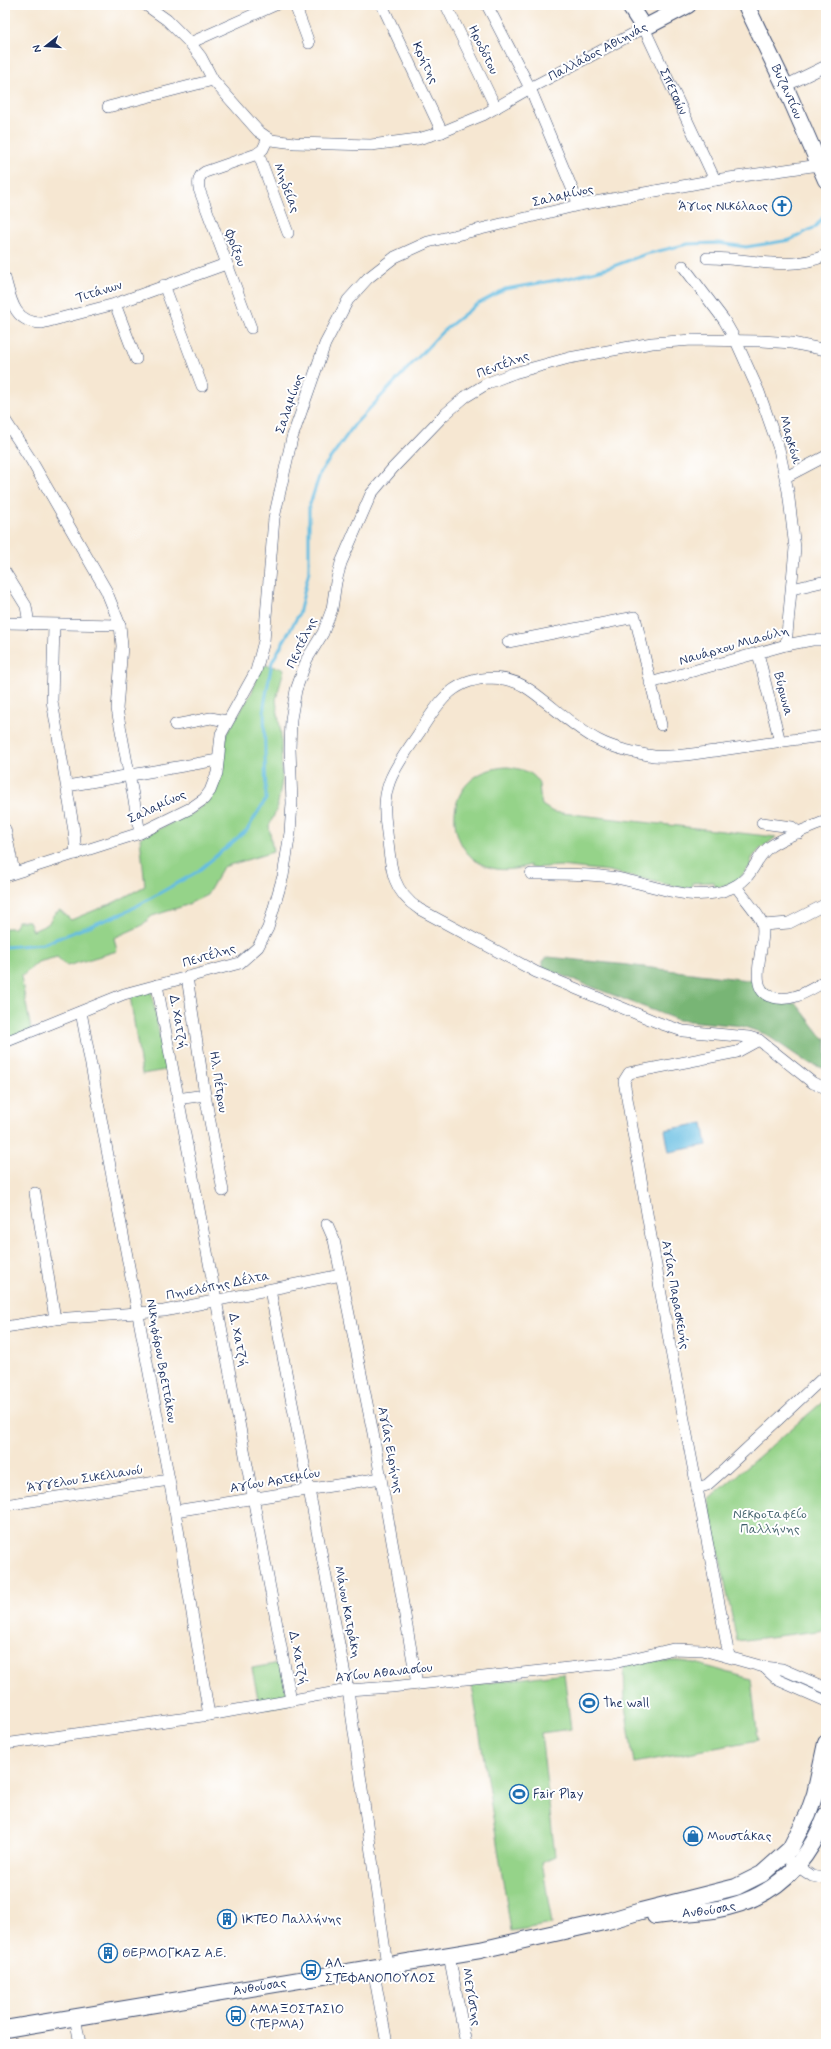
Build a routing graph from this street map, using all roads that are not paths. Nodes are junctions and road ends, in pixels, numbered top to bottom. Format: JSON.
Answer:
{"nodes":[{"id":1,"x":146,"y":5,"type":"edge"},
{"id":2,"x":275,"y":5,"type":"edge"},
{"id":3,"x":295,"y":5,"type":"edge"},
{"id":4,"x":382,"y":5,"type":"edge"},
{"id":5,"x":446,"y":5,"type":"edge"},
{"id":6,"x":487,"y":5,"type":"edge"},
{"id":7,"x":629,"y":5,"type":"edge"},
{"id":8,"x":688,"y":5,"type":"edge"},
{"id":9,"x":746,"y":5,"type":"edge"},
{"id":10,"x":644,"y":28,"type":"junction"},
{"id":11,"x":190,"y":43,"type":"junction"},
{"id":12,"x":309,"y":43,"type":"dead end"},
{"id":13,"x":826,"y":66,"type":"edge"},
{"id":14,"x":213,"y":80,"type":"junction"},
{"id":15,"x":785,"y":86,"type":"junction"},
{"id":16,"x":530,"y":88,"type":"junction"},
{"id":17,"x":108,"y":107,"type":"dead end"},
{"id":18,"x":496,"y":108,"type":"junction"},
{"id":19,"x":442,"y":132,"type":"junction"},
{"id":20,"x":268,"y":138,"type":"junction"},
{"id":21,"x":258,"y":153,"type":"junction"},
{"id":22,"x":822,"y":165,"type":"edge"},
{"id":23,"x":715,"y":180,"type":"junction"},
{"id":24,"x":826,"y":180,"type":"edge"},
{"id":25,"x":579,"y":205,"type":"junction"},
{"id":26,"x":288,"y":233,"type":"dead end"},
{"id":27,"x":826,"y":255,"type":"edge"},
{"id":28,"x":707,"y":258,"type":"dead end"},
{"id":29,"x":226,"y":264,"type":"junction"},
{"id":30,"x":683,"y":266,"type":"dead end"},
{"id":31,"x":5,"y":278,"type":"edge"},
{"id":32,"x":164,"y":285,"type":"junction"},
{"id":33,"x":115,"y":304,"type":"junction"},
{"id":34,"x":251,"y":328,"type":"dead end"},
{"id":35,"x":736,"y":341,"type":"junction"},
{"id":36,"x":826,"y":350,"type":"edge"},
{"id":37,"x":136,"y":359,"type":"dead end"},
{"id":38,"x":202,"y":386,"type":"dead end"},
{"id":39,"x":5,"y":420,"type":"edge"},
{"id":40,"x":826,"y":456,"type":"edge"},
{"id":41,"x":786,"y":477,"type":"junction"},
{"id":42,"x":5,"y":572,"type":"edge"},
{"id":43,"x":826,"y":581,"type":"edge"},
{"id":44,"x":792,"y":589,"type":"junction"},
{"id":45,"x":5,"y":623,"type":"edge"},
{"id":46,"x":29,"y":624,"type":"junction"},
{"id":47,"x":54,"y":625,"type":"junction"},
{"id":48,"x":120,"y":625,"type":"junction"},
{"id":49,"x":826,"y":640,"type":"edge"},
{"id":50,"x":508,"y":642,"type":"dead end"},
{"id":51,"x":786,"y":645,"type":"junction"},
{"id":52,"x":758,"y":653,"type":"junction"},
{"id":53,"x":650,"y":684,"type":"junction"},
{"id":54,"x":226,"y":721,"type":"junction"},
{"id":55,"x":175,"y":725,"type":"dead end"},
{"id":56,"x":661,"y":725,"type":"dead end"},
{"id":57,"x":826,"y":736,"type":"edge"},
{"id":58,"x":780,"y":742,"type":"junction"},
{"id":59,"x":218,"y":760,"type":"junction"},
{"id":60,"x":129,"y":776,"type":"junction"},
{"id":61,"x":67,"y":786,"type":"junction"},
{"id":62,"x":826,"y":821,"type":"edge"},
{"id":63,"x":762,"y":823,"type":"dead end"},
{"id":64,"x":5,"y":829,"type":"edge"},
{"id":65,"x":140,"y":833,"type":"junction"},
{"id":66,"x":799,"y":833,"type":"junction"},
{"id":67,"x":76,"y":854,"type":"junction"},
{"id":68,"x":9,"y":874,"type":"edge"},
{"id":69,"x":531,"y":874,"type":"dead end"},
{"id":70,"x":736,"y":886,"type":"junction"},
{"id":71,"x":826,"y":904,"type":"edge"},
{"id":72,"x":763,"y":925,"type":"junction"},
{"id":73,"x":187,"y":978,"type":"junction"},
{"id":74,"x":826,"y":981,"type":"edge"},
{"id":75,"x":157,"y":985,"type":"junction"},
{"id":76,"x":81,"y":1012,"type":"junction"},
{"id":77,"x":759,"y":1040,"type":"junction"},
{"id":78,"x":5,"y":1042,"type":"edge"},
{"id":79,"x":826,"y":1088,"type":"edge"},
{"id":80,"x":205,"y":1095,"type":"junction"},
{"id":81,"x":177,"y":1099,"type":"junction"},
{"id":82,"x":223,"y":1191,"type":"dead end"},
{"id":83,"x":35,"y":1192,"type":"dead end"},
{"id":84,"x":328,"y":1224,"type":"dead end"},
{"id":85,"x":341,"y":1275,"type":"junction"},
{"id":86,"x":270,"y":1290,"type":"junction"},
{"id":87,"x":216,"y":1301,"type":"junction"},
{"id":88,"x":138,"y":1314,"type":"junction"},
{"id":89,"x":55,"y":1319,"type":"junction"},
{"id":90,"x":5,"y":1327,"type":"edge"},
{"id":91,"x":826,"y":1375,"type":"edge"},
{"id":92,"x":381,"y":1478,"type":"junction"},
{"id":93,"x":169,"y":1480,"type":"junction"},
{"id":94,"x":698,"y":1488,"type":"junction"},
{"id":95,"x":308,"y":1490,"type":"junction"},
{"id":96,"x":254,"y":1500,"type":"junction"},
{"id":97,"x":5,"y":1505,"type":"edge"},
{"id":98,"x":174,"y":1511,"type":"junction"},
{"id":99,"x":729,"y":1656,"type":"junction"},
{"id":100,"x":764,"y":1667,"type":"junction"},
{"id":101,"x":417,"y":1684,"type":"junction"},
{"id":102,"x":826,"y":1688,"type":"edge"},
{"id":103,"x":348,"y":1690,"type":"junction"},
{"id":104,"x":291,"y":1700,"type":"junction"},
{"id":105,"x":826,"y":1701,"type":"edge"},
{"id":106,"x":209,"y":1715,"type":"junction"},
{"id":107,"x":826,"y":1743,"type":"edge"},
{"id":108,"x":5,"y":1744,"type":"edge"},
{"id":109,"x":826,"y":1815,"type":"edge"},
{"id":110,"x":783,"y":1856,"type":"junction"},
{"id":111,"x":798,"y":1866,"type":"junction"},
{"id":112,"x":826,"y":1878,"type":"edge"},
{"id":113,"x":608,"y":1921,"type":"junction"},
{"id":114,"x":449,"y":1955,"type":"junction"},
{"id":115,"x":380,"y":1967,"type":"junction"},
{"id":116,"x":75,"y":2017,"type":"junction"},
{"id":117,"x":5,"y":2029,"type":"edge"},
{"id":118,"x":80,"y":2044,"type":"edge"},
{"id":119,"x":387,"y":2044,"type":"edge"},
{"id":120,"x":466,"y":2044,"type":"edge"}],
"edges":[{"from":1,"to":11,"type":"street"},
{"from":2,"to":11,"type":"street"},
{"from":3,"to":12,"type":"street"},
{"from":4,"to":19,"type":"street","name":"Κρήτης"},
{"from":5,"to":18,"type":"street","name":"Ηροδότου"},
{"from":6,"to":16,"type":"street"},
{"from":7,"to":10,"type":"street","name":"Σπετσών"},
{"from":8,"to":10,"type":"street","name":"Παλλάδος Αθιηνάς"},
{"from":9,"to":15,"type":"street","name":"Βυζαντίου"},
{"from":10,"to":16,"type":"street","name":"Παλλάδος Αθιηνάς"},
{"from":10,"to":23,"type":"street","name":"Σπετσών"},
{"from":11,"to":14,"type":"street"},
{"from":13,"to":15,"type":"street"},
{"from":14,"to":17,"type":"street"},
{"from":14,"to":20,"type":"street"},
{"from":15,"to":22,"type":"street","name":"Βυζαντίου"},
{"from":16,"to":18,"type":"street","name":"Παλλάδος Αθιηνάς"},
{"from":16,"to":25,"type":"street"},
{"from":18,"to":19,"type":"street","name":"Παλλάδος Αθιηνάς"},
{"from":19,"to":20,"type":"street","name":"Παλλάδος Αθιηνάς"},
{"from":20,"to":21,"type":"street"},
{"from":21,"to":26,"type":"street","name":"Μηδείας"},
{"from":21,"to":29,"type":"street","name":"Φρίξου"},
{"from":22,"to":23,"type":"street","name":"Σαλαμίνος"},
{"from":22,"to":24,"type":"street","name":"Βυζαντίου"},
{"from":23,"to":25,"type":"street","name":"Σαλαμίνος"},
{"from":25,"to":54,"type":"street","name":"Σαλαμίνος"},
{"from":27,"to":28,"type":"street"},
{"from":29,"to":32,"type":"street","name":"Τιτάνων"},
{"from":29,"to":34,"type":"street","name":"Φρίξου"},
{"from":30,"to":35,"type":"street","name":"Μαρκόνι"},
{"from":31,"to":33,"type":"street","name":"Τιτάνων"},
{"from":32,"to":33,"type":"street","name":"Τιτάνων"},
{"from":32,"to":38,"type":"street"},
{"from":33,"to":37,"type":"street"},
{"from":35,"to":36,"type":"street","name":"Πεντέλης"},
{"from":35,"to":41,"type":"street","name":"Μαρκόνι"},
{"from":35,"to":73,"type":"street","name":"Πεντέλης"},
{"from":39,"to":48,"type":"street"},
{"from":40,"to":41,"type":"street"},
{"from":41,"to":44,"type":"street","name":"Μαρκόνι"},
{"from":42,"to":46,"type":"street"},
{"from":43,"to":44,"type":"street"},
{"from":44,"to":51,"type":"street","name":"Μαρκόνι"},
{"from":45,"to":46,"type":"street"},
{"from":46,"to":47,"type":"street"},
{"from":47,"to":48,"type":"street"},
{"from":47,"to":61,"type":"street"},
{"from":48,"to":60,"type":"street"},
{"from":49,"to":51,"type":"street","name":"Ναυάρχου Μιαούλη"},
{"from":50,"to":53,"type":"street"},
{"from":51,"to":52,"type":"street","name":"Ναυάρχου Μιαούλη"},
{"from":52,"to":53,"type":"street","name":"Ναυάρχου Μιαούλη"},
{"from":52,"to":58,"type":"street","name":"Βύρωνα"},
{"from":53,"to":56,"type":"street"},
{"from":54,"to":55,"type":"street"},
{"from":54,"to":59,"type":"street","name":"Σαλαμίνος"},
{"from":57,"to":58,"type":"street"},
{"from":58,"to":77,"type":"street"},
{"from":59,"to":60,"type":"street"},
{"from":59,"to":65,"type":"street","name":"Σαλαμίνος"},
{"from":60,"to":61,"type":"street"},
{"from":60,"to":65,"type":"street"},
{"from":61,"to":67,"type":"street"},
{"from":62,"to":66,"type":"street"},
{"from":63,"to":66,"type":"street"},
{"from":64,"to":68,"type":"street"},
{"from":65,"to":67,"type":"street","name":"Σαλαμίνος"},
{"from":66,"to":70,"type":"street"},
{"from":67,"to":68,"type":"street","name":"Σαλαμίνος"},
{"from":69,"to":70,"type":"street"},
{"from":70,"to":72,"type":"street"},
{"from":71,"to":72,"type":"street"},
{"from":72,"to":74,"type":"street"},
{"from":73,"to":75,"type":"street","name":"Πεντέλης"},
{"from":73,"to":80,"type":"street","name":"Ηλ. Πέτρου"},
{"from":75,"to":76,"type":"street","name":"Πεντέλης"},
{"from":75,"to":81,"type":"street","name":"Δ. Χατζή"},
{"from":76,"to":78,"type":"street","name":"Πεντέλης"},
{"from":76,"to":88,"type":"street","name":"Νικηφόρου Βρεττάκου"},
{"from":77,"to":79,"type":"street"},
{"from":77,"to":94,"type":"street","name":"Αγίας Παρασκευής"},
{"from":80,"to":81,"type":"street"},
{"from":80,"to":82,"type":"street","name":"Ηλ. Πέτρου"},
{"from":81,"to":87,"type":"street","name":"Δ. Χατζή"},
{"from":83,"to":89,"type":"street"},
{"from":84,"to":85,"type":"street","name":"Αγίας Ειρήνης"},
{"from":85,"to":86,"type":"street","name":"Πηνελόπης Δέλτα"},
{"from":85,"to":92,"type":"street","name":"Αγίας Ειρήνης"},
{"from":86,"to":87,"type":"street","name":"Πηνελόπης Δέλτα"},
{"from":86,"to":95,"type":"street","name":"Μάνου Κατράκη"},
{"from":87,"to":88,"type":"street","name":"Πηνελόπης Δέλτα"},
{"from":87,"to":96,"type":"street","name":"Δ. Χατζή"},
{"from":88,"to":89,"type":"street","name":"Πηνελόπης Δέλτα"},
{"from":88,"to":93,"type":"street","name":"Νικηφόρου Βρεττάκου"},
{"from":89,"to":90,"type":"street","name":"Πηνελόπης Δέλτα"},
{"from":91,"to":94,"type":"street"},
{"from":92,"to":95,"type":"street","name":"Αγίου Αρτεμίου"},
{"from":92,"to":101,"type":"street","name":"Αγίας Ειρήνης"},
{"from":93,"to":97,"type":"street","name":"Άγγελου Σικελιανού"},
{"from":93,"to":98,"type":"street","name":"Νικηφόρου Βρεττάκου"},
{"from":94,"to":99,"type":"street","name":"Αγίας Παρασκευής"},
{"from":95,"to":96,"type":"street","name":"Αγίου Αρτεμίου"},
{"from":95,"to":103,"type":"street","name":"Μάνου Κατράκη"},
{"from":96,"to":98,"type":"street","name":"Αγίου Αρτεμίου"},
{"from":96,"to":104,"type":"street","name":"Δ. Χατζή"},
{"from":98,"to":106,"type":"street","name":"Νικηφόρου Βρεττάκου"},
{"from":99,"to":100,"type":"street","name":"Αγίου Αθανασίου"},
{"from":99,"to":101,"type":"street","name":"Αγίου Αθανασίου"},
{"from":100,"to":102,"type":"street","name":"Αγίου Αθανασίου"},
{"from":100,"to":105,"type":"street","name":"Αγίου Αθανασίου"},
{"from":101,"to":103,"type":"street","name":"Αγίου Αθανασίου"},
{"from":103,"to":104,"type":"street","name":"Αγίου Αθανασίου"},
{"from":103,"to":115,"type":"street","name":"Μάνου Κατράκη"},
{"from":104,"to":106,"type":"street","name":"Αγίου Αθανασίου"},
{"from":106,"to":108,"type":"street","name":"Αγίου Αθανασίου"},
{"from":107,"to":110,"type":"street","name":"Ανθούσας"},
{"from":109,"to":111,"type":"street","name":"Ανθούσας"},
{"from":110,"to":111,"type":"street"},
{"from":110,"to":113,"type":"street","name":"Ανθούσας"},
{"from":111,"to":112,"type":"street"},
{"from":111,"to":113,"type":"street","name":"Ανθούσας"},
{"from":113,"to":114,"type":"street","name":"Ανθούσας"},
{"from":114,"to":115,"type":"street","name":"Ανθούσας"},
{"from":114,"to":120,"type":"street","name":"Μεγίστης"},
{"from":115,"to":116,"type":"street","name":"Ανθούσας"},
{"from":115,"to":119,"type":"street","name":"Μάνου Κατράκη"},
{"from":116,"to":117,"type":"street","name":"Ανθούσας"},
{"from":116,"to":118,"type":"street"}]}
